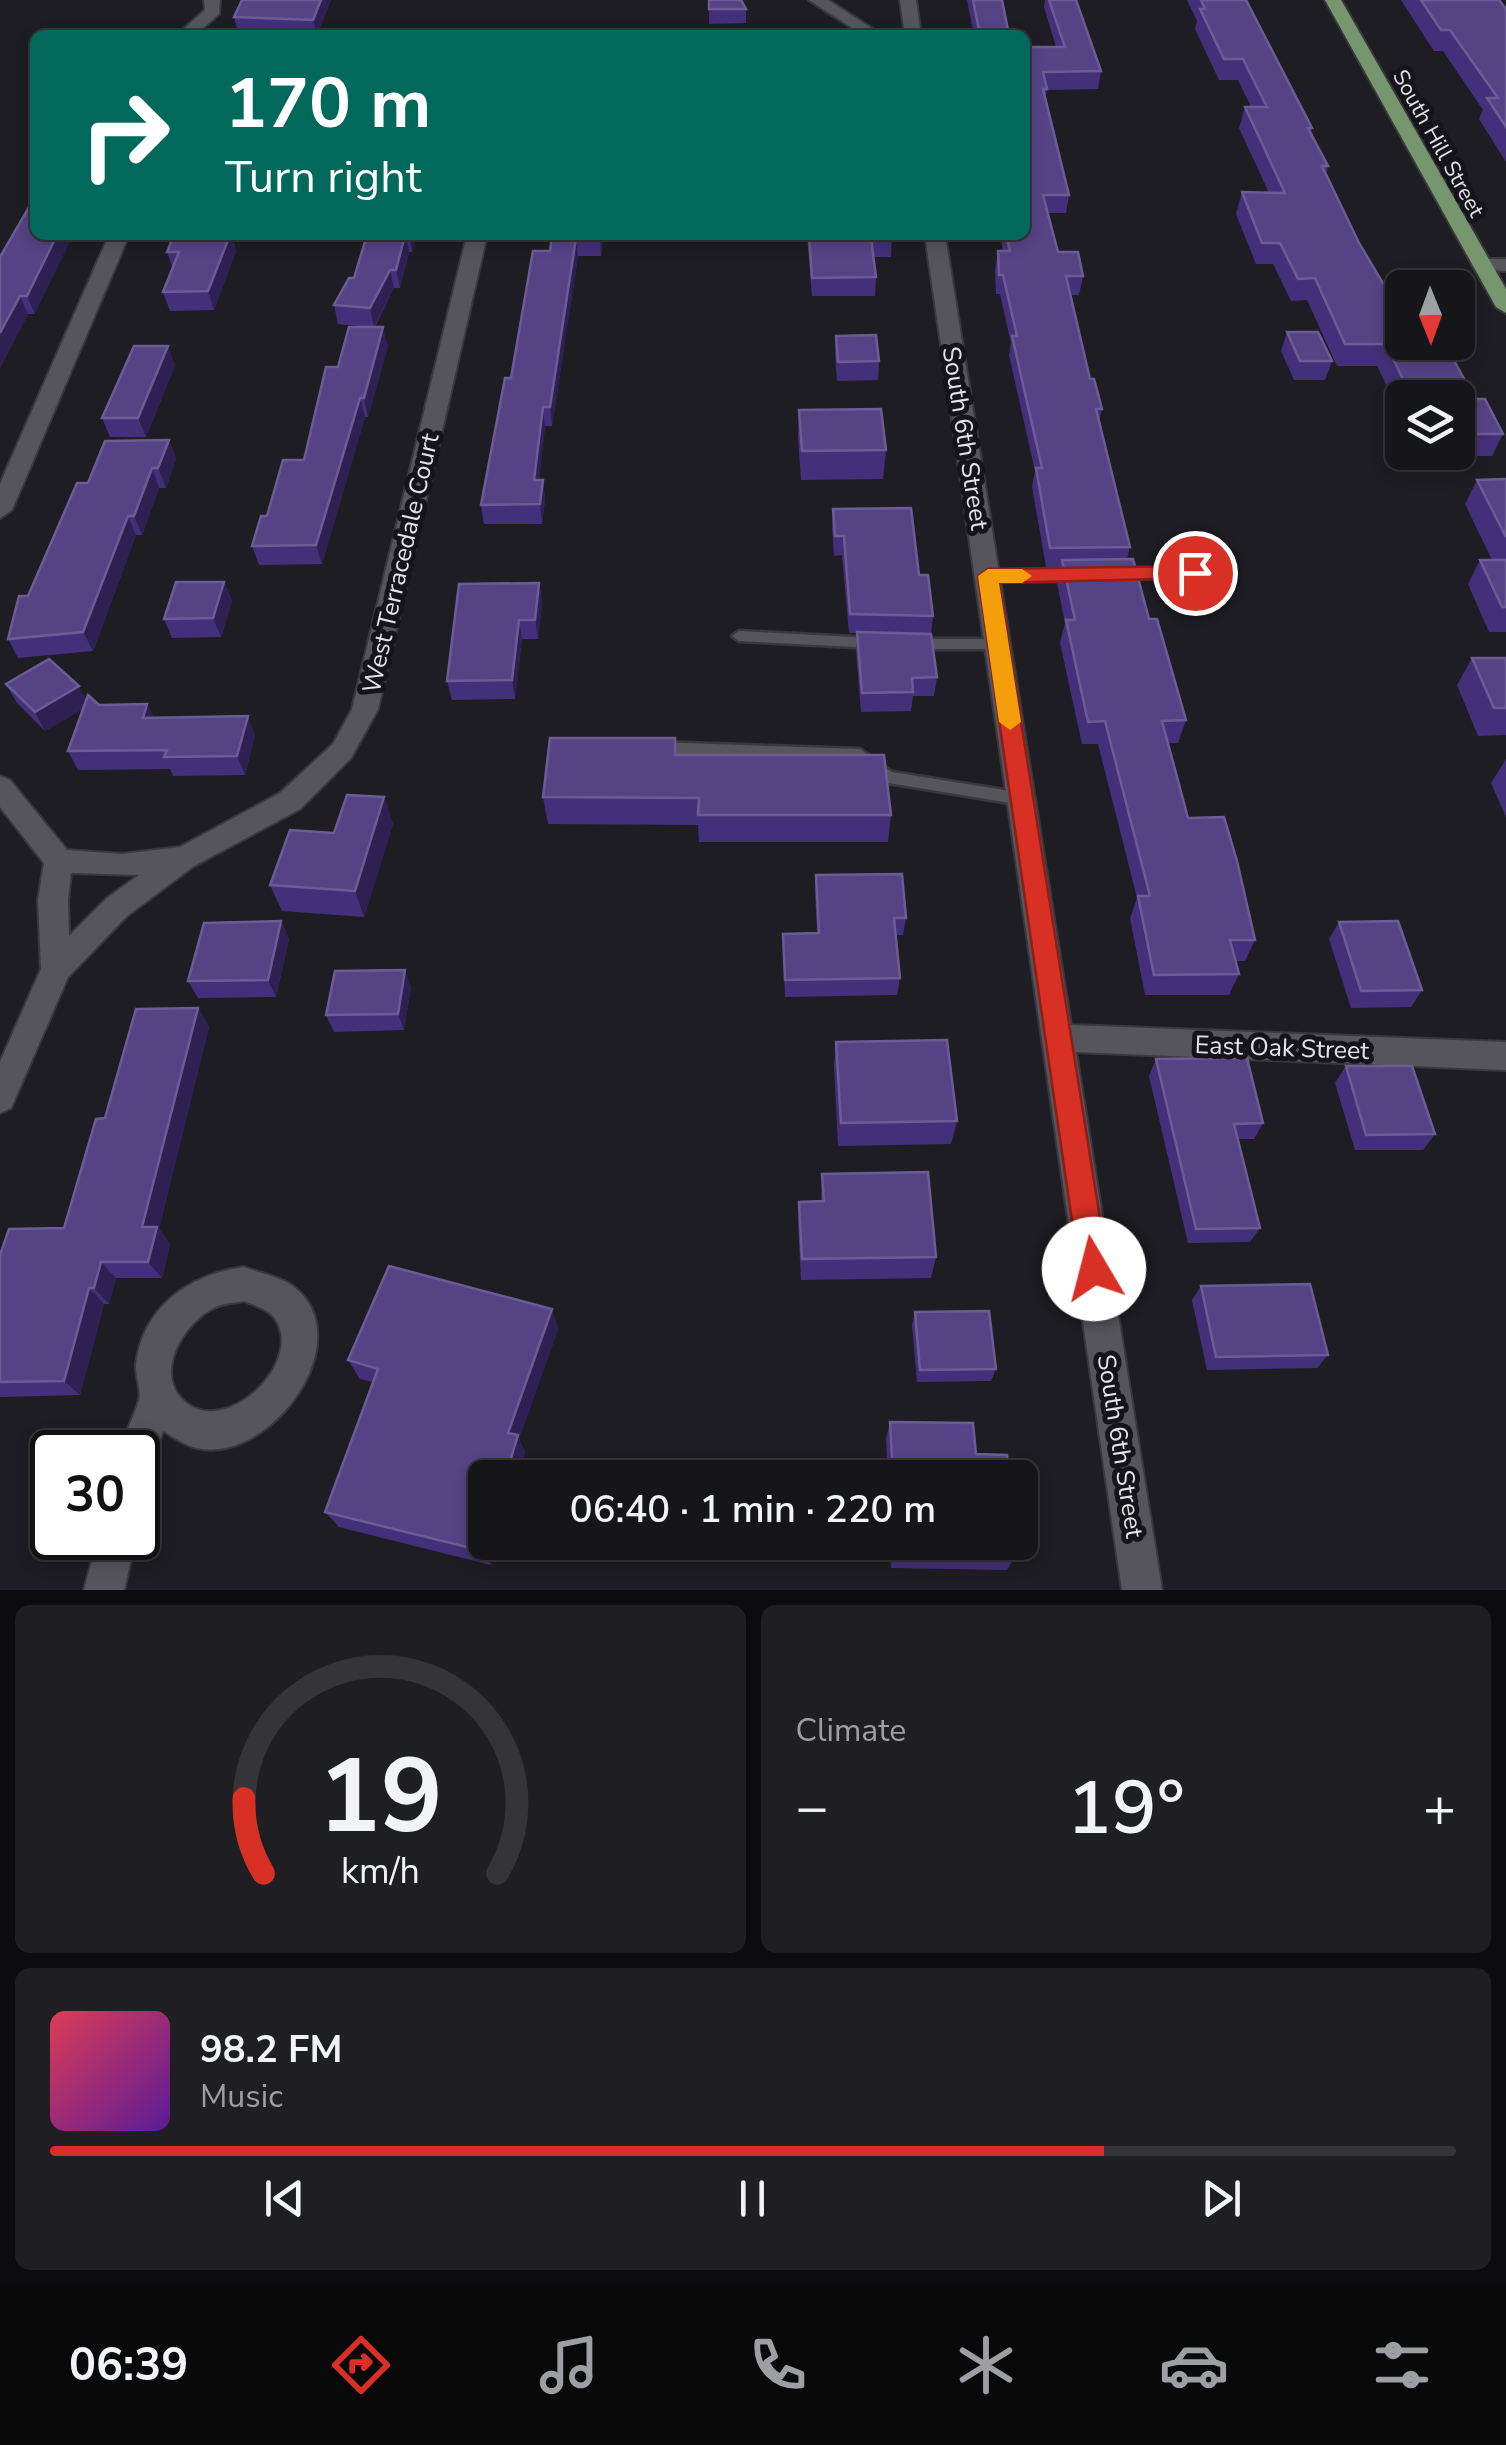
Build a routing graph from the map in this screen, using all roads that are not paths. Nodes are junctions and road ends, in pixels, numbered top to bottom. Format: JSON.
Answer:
{"nodes":[{"id":1,"x":212,"y":0,"type":"edge"},
{"id":2,"x":817,"y":0,"type":"edge"},
{"id":3,"x":908,"y":0,"type":"edge"},
{"id":4,"x":1333,"y":0,"type":"edge"},
{"id":5,"x":191,"y":30,"type":"edge"},
{"id":6,"x":866,"y":30,"type":"edge"},
{"id":7,"x":912,"y":30,"type":"edge"},
{"id":8,"x":117,"y":240,"type":"edge"},
{"id":9,"x":475,"y":240,"type":"edge"},
{"id":10,"x":937,"y":240,"type":"edge"},
{"id":11,"x":1482,"y":265,"type":"junction"},
{"id":12,"x":1506,"y":265,"type":"edge"},
{"id":13,"x":1506,"y":307,"type":"edge"},
{"id":14,"x":0,"y":510,"type":"edge"},
{"id":15,"x":1195,"y":573,"type":"dead end"},
{"id":16,"x":988,"y":576,"type":"junction"},
{"id":17,"x":740,"y":636,"type":"dead end"},
{"id":18,"x":998,"y":644,"type":"junction"},
{"id":19,"x":632,"y":747,"type":"edge"},
{"id":20,"x":0,"y":787,"type":"edge"},
{"id":21,"x":1022,"y":800,"type":"junction"},
{"id":22,"x":185,"y":858,"type":"junction"},
{"id":23,"x":59,"y":861,"type":"junction"},
{"id":24,"x":56,"y":970,"type":"junction"},
{"id":25,"x":1059,"y":1038,"type":"junction"},
{"id":26,"x":1506,"y":1056,"type":"edge"},
{"id":27,"x":0,"y":1098,"type":"edge"},
{"id":28,"x":159,"y":1400,"type":"junction"},
{"id":29,"x":144,"y":1430,"type":"edge"},
{"id":30,"x":112,"y":1560,"type":"edge"},
{"id":31,"x":104,"y":1590,"type":"edge"},
{"id":32,"x":1142,"y":1590,"type":"edge"}],
"edges":[{"from":1,"to":5,"type":"street"},
{"from":2,"to":6,"type":"street"},
{"from":3,"to":7,"type":"street"},
{"from":4,"to":11,"type":"main road","name":"South Hill Street"},
{"from":8,"to":14,"type":"street"},
{"from":9,"to":22,"type":"street","name":"West Terracedale Court"},
{"from":10,"to":16,"type":"street","name":"South 6th Street"},
{"from":11,"to":12,"type":"street"},
{"from":11,"to":13,"type":"main road","name":"South Hill Street"},
{"from":15,"to":16,"type":"lane"},
{"from":16,"to":18,"type":"street","name":"South 6th Street"},
{"from":17,"to":18,"type":"lane"},
{"from":18,"to":21,"type":"street","name":"South 6th Street"},
{"from":19,"to":21,"type":"lane"},
{"from":20,"to":23,"type":"street"},
{"from":21,"to":25,"type":"street","name":"South 6th Street"},
{"from":22,"to":23,"type":"street","name":"West Terracedale Court"},
{"from":22,"to":24,"type":"street"},
{"from":23,"to":24,"type":"street"},
{"from":24,"to":27,"type":"street"},
{"from":25,"to":26,"type":"street","name":"East Oak Street"},
{"from":25,"to":32,"type":"street","name":"South 6th Street"},
{"from":28,"to":28,"type":"street"},
{"from":28,"to":29,"type":"street"},
{"from":30,"to":31,"type":"street"}]}
